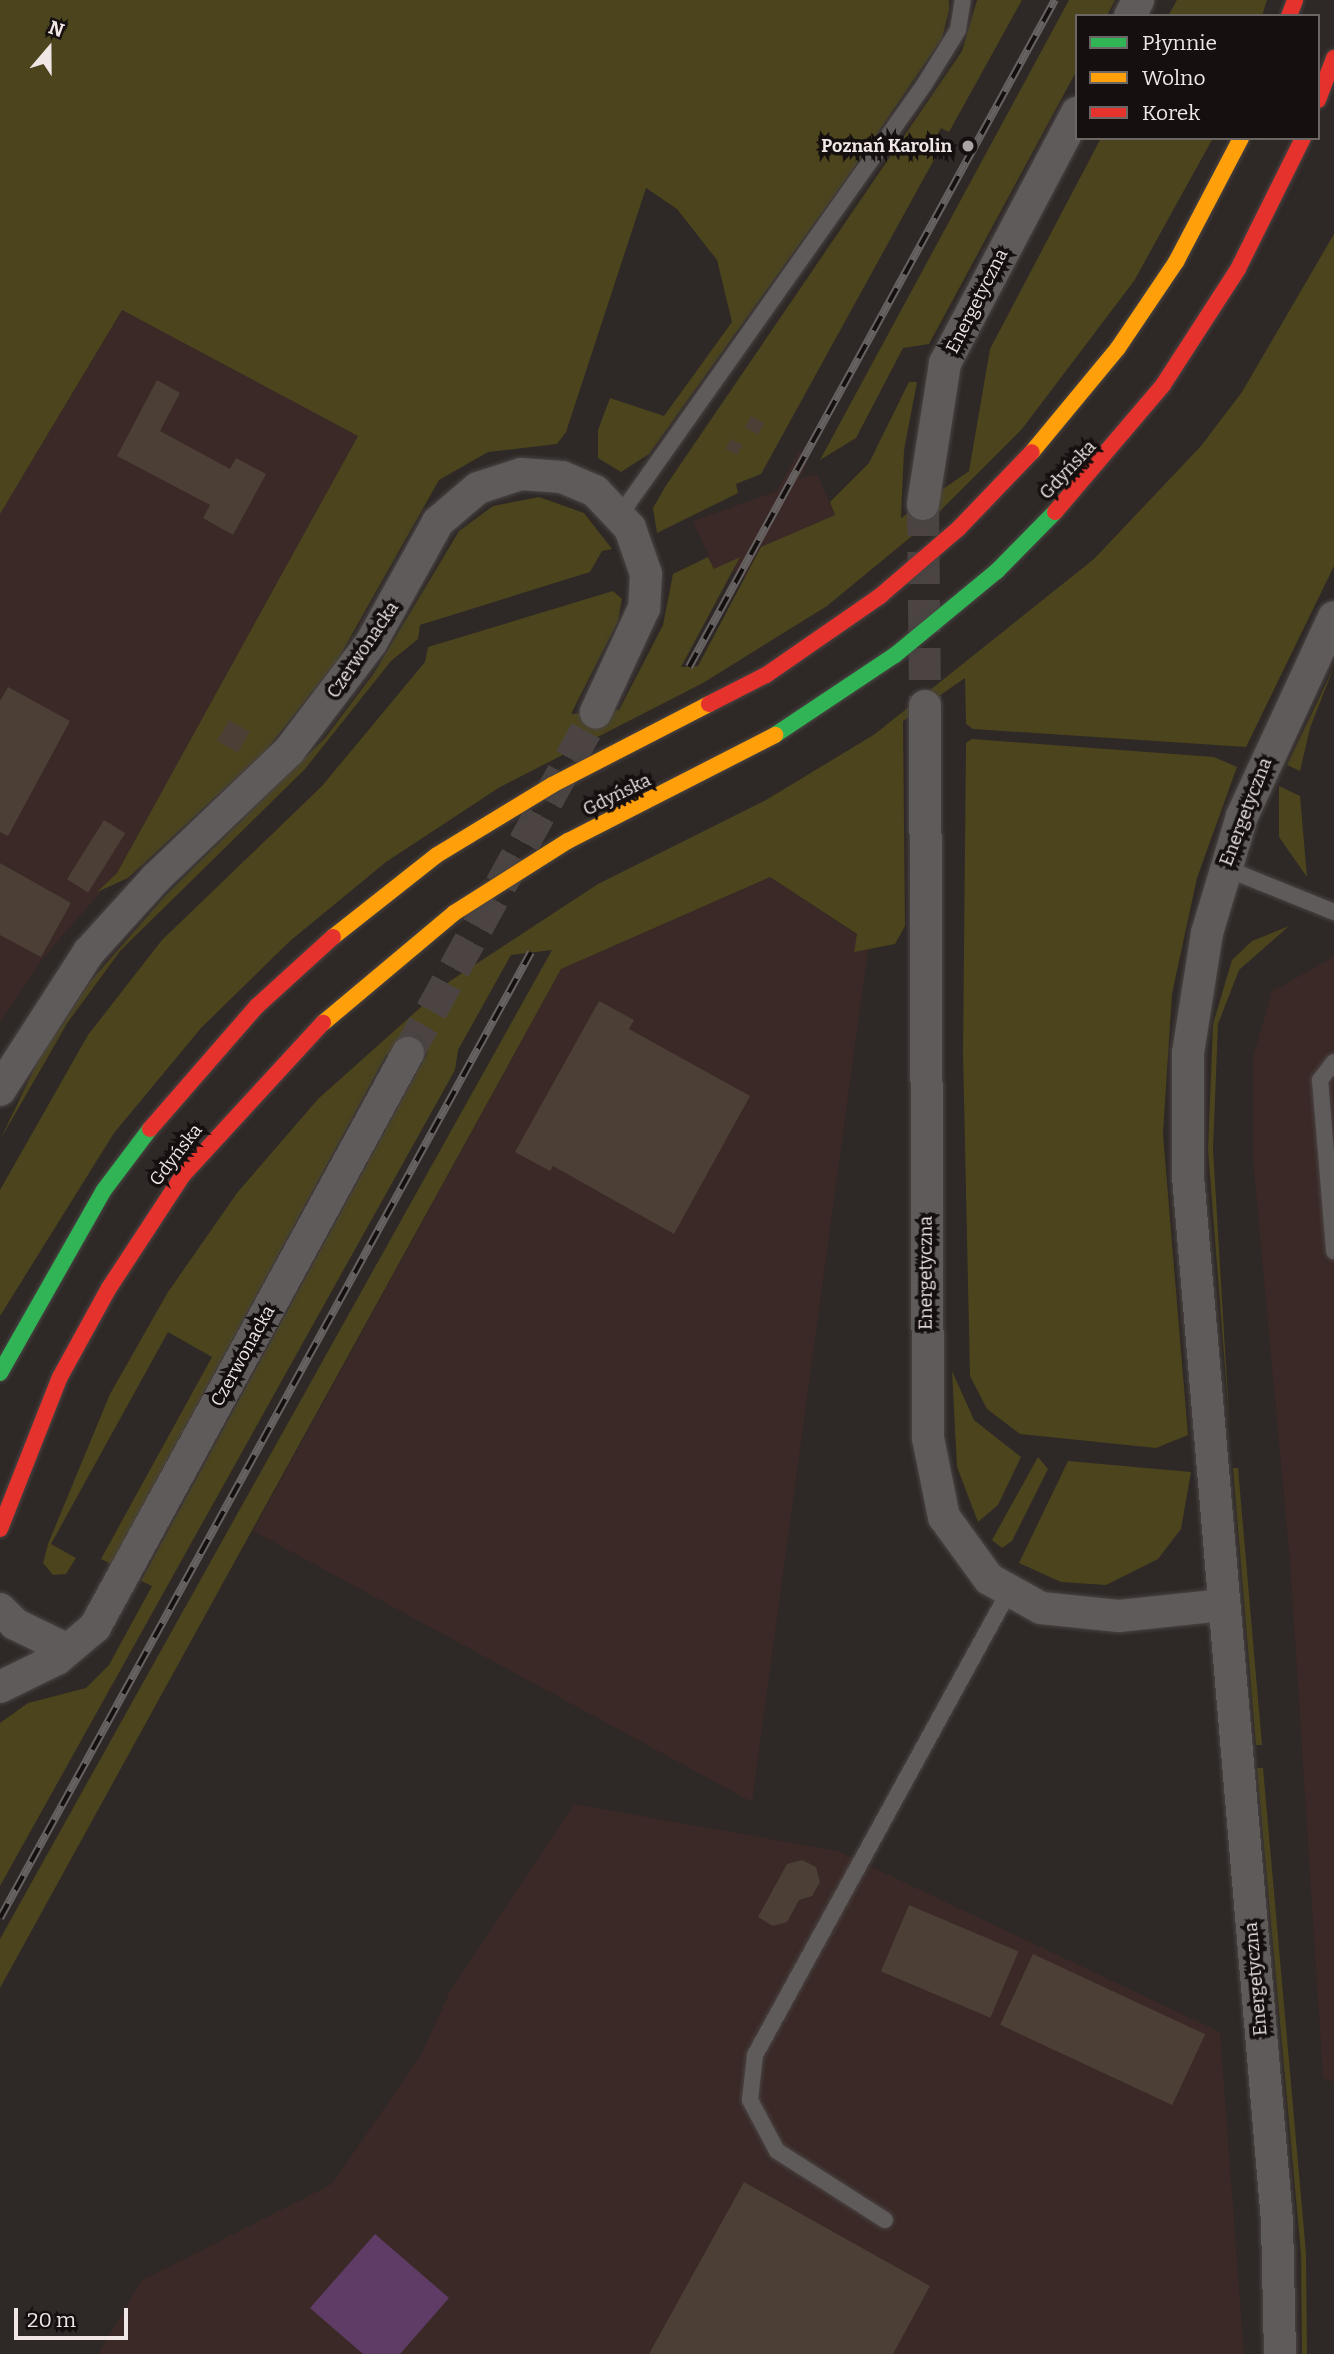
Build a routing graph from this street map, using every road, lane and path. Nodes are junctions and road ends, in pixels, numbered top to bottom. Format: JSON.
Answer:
{"nodes":[{"id":1,"x":963,"y":0,"type":"edge"},
{"id":2,"x":1075,"y":117,"type":"edge"},
{"id":3,"x":1240,"y":140,"type":"edge"},
{"id":4,"x":1302,"y":140,"type":"edge"},
{"id":5,"x":923,"y":504,"type":"tunnel mouth"},
{"id":6,"x":620,"y":515,"type":"junction"},
{"id":7,"x":1334,"y":617,"type":"edge"},
{"id":8,"x":925,"y":706,"type":"tunnel mouth"},
{"id":9,"x":596,"y":712,"type":"tunnel mouth"},
{"id":10,"x":1225,"y":868,"type":"junction"},
{"id":11,"x":1334,"y":912,"type":"edge"},
{"id":12,"x":408,"y":1053,"type":"tunnel mouth"},
{"id":13,"x":1334,"y":1062,"type":"edge"},
{"id":14,"x":0,"y":1090,"type":"edge"},
{"id":15,"x":1334,"y":1251,"type":"edge"},
{"id":16,"x":0,"y":1373,"type":"edge"},
{"id":17,"x":0,"y":1529,"type":"edge"},
{"id":18,"x":1008,"y":1593,"type":"junction"},
{"id":19,"x":1224,"y":1605,"type":"junction"},
{"id":20,"x":0,"y":1609,"type":"edge"},
{"id":21,"x":66,"y":1649,"type":"junction"},
{"id":22,"x":0,"y":1687,"type":"edge"},
{"id":23,"x":885,"y":2220,"type":"dead end"},
{"id":24,"x":1280,"y":2354,"type":"edge"}],
"edges":[{"from":1,"to":6,"type":"lane"},
{"from":2,"to":5,"type":"street","name":"Energetyczna"},
{"from":3,"to":16,"type":"main road","name":"Gdyńska"},
{"from":4,"to":17,"type":"main road","name":"Gdyńska"},
{"from":6,"to":9,"type":"street","name":"Czerwonacka"},
{"from":6,"to":14,"type":"street","name":"Czerwonacka"},
{"from":7,"to":10,"type":"street","name":"Energetyczna"},
{"from":8,"to":18,"type":"street","name":"Energetyczna"},
{"from":10,"to":11,"type":"lane"},
{"from":10,"to":19,"type":"street","name":"Energetyczna"},
{"from":12,"to":21,"type":"street","name":"Czerwonacka"},
{"from":13,"to":15,"type":"lane"},
{"from":18,"to":19,"type":"street","name":"Energetyczna"},
{"from":18,"to":23,"type":"lane"},
{"from":19,"to":24,"type":"street","name":"Energetyczna"},
{"from":20,"to":21,"type":"street"},
{"from":21,"to":22,"type":"street","name":"Czerwonacka"}]}
